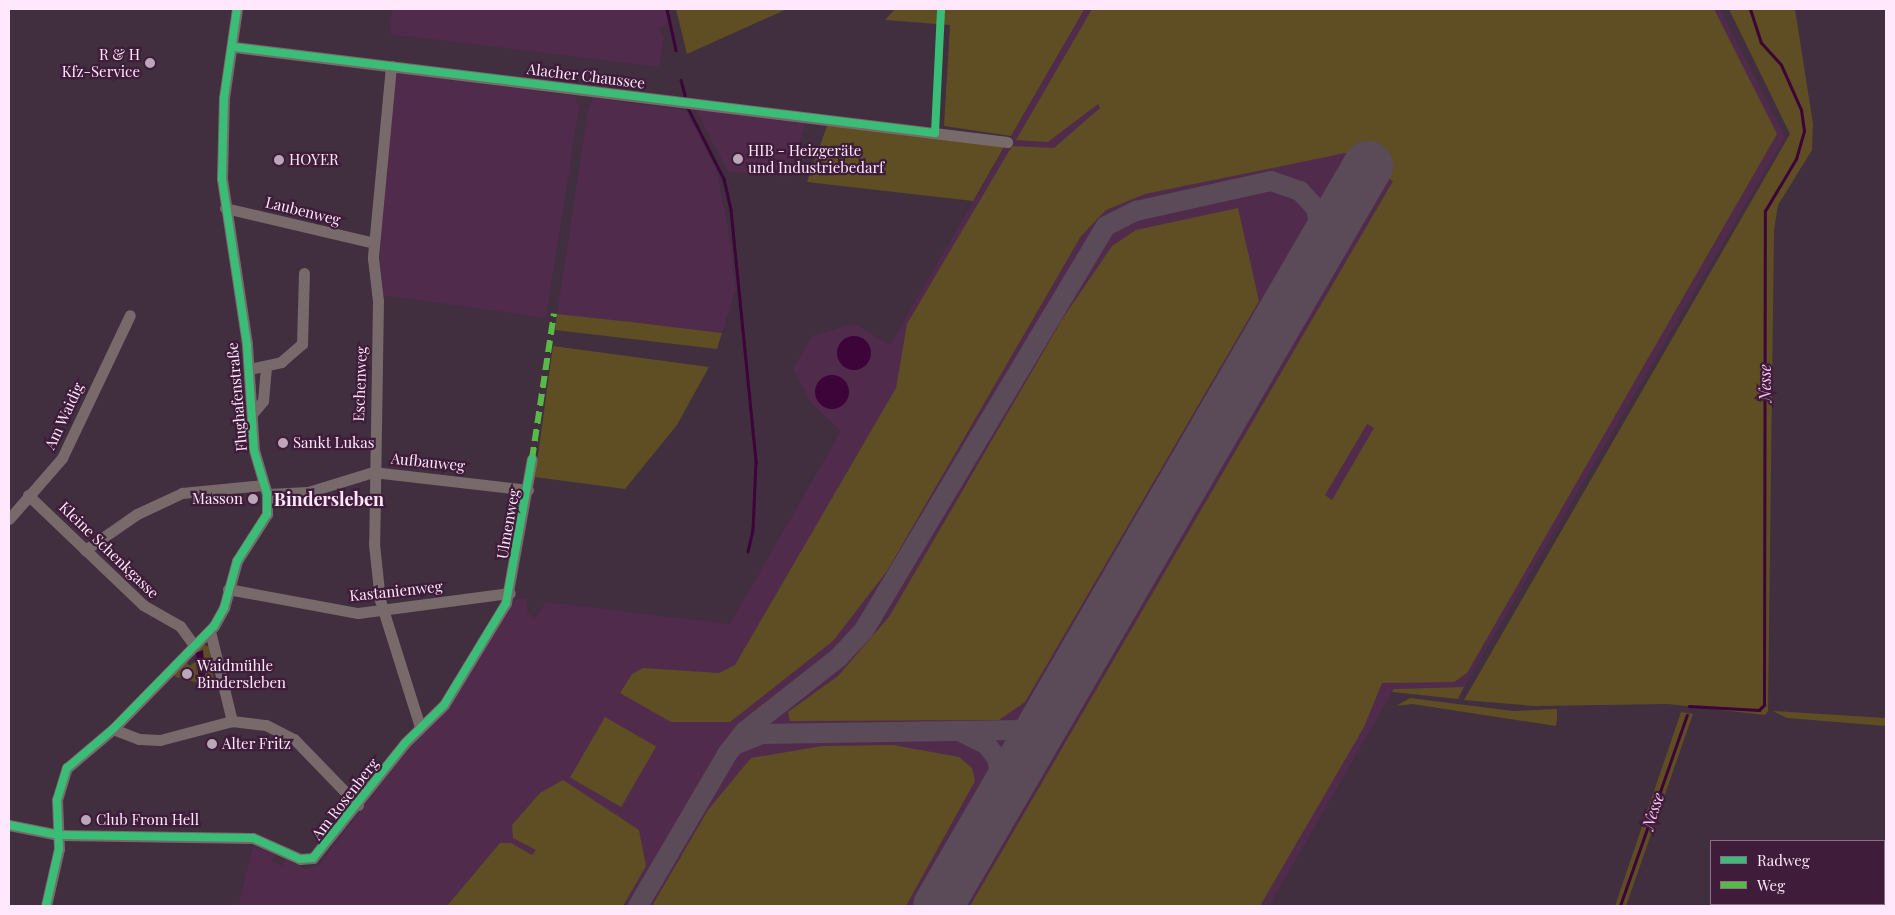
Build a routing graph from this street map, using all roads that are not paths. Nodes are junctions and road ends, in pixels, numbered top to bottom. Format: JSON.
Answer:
{"nodes":[{"id":1,"x":236,"y":12,"type":"edge"},
{"id":2,"x":234,"y":47,"type":"junction"},
{"id":3,"x":391,"y":66,"type":"junction"},
{"id":4,"x":1007,"y":142,"type":"dead end"},
{"id":5,"x":224,"y":208,"type":"junction"},
{"id":6,"x":374,"y":243,"type":"junction"},
{"id":7,"x":304,"y":273,"type":"dead end"},
{"id":8,"x":130,"y":315,"type":"dead end"},
{"id":9,"x":266,"y":368,"type":"junction"},
{"id":10,"x":249,"y":369,"type":"junction"},
{"id":11,"x":252,"y":414,"type":"junction"},
{"id":12,"x":532,"y":459,"type":"dead end"},
{"id":13,"x":373,"y":472,"type":"junction"},
{"id":14,"x":266,"y":489,"type":"junction"},
{"id":15,"x":528,"y":490,"type":"junction"},
{"id":16,"x":28,"y":495,"type":"junction"},
{"id":17,"x":9,"y":519,"type":"edge"},
{"id":18,"x":85,"y":550,"type":"junction"},
{"id":19,"x":228,"y":589,"type":"junction"},
{"id":20,"x":510,"y":593,"type":"junction"},
{"id":21,"x":384,"y":610,"type":"junction"},
{"id":22,"x":210,"y":631,"type":"junction"},
{"id":23,"x":193,"y":644,"type":"junction"},
{"id":24,"x":232,"y":721,"type":"junction"},
{"id":25,"x":420,"y":727,"type":"junction"},
{"id":26,"x":113,"y":729,"type":"junction"},
{"id":27,"x":358,"y":805,"type":"junction"},
{"id":28,"x":9,"y":825,"type":"edge"},
{"id":29,"x":59,"y":835,"type":"junction"},
{"id":30,"x":46,"y":906,"type":"edge"}],
"edges":[{"from":1,"to":2,"type":"street","name":"Flughafenstraße"},
{"from":2,"to":3,"type":"street","name":"Alacher Chaussee"},
{"from":2,"to":5,"type":"street","name":"Flughafenstraße"},
{"from":3,"to":4,"type":"street","name":"Alacher Chaussee"},
{"from":3,"to":6,"type":"street","name":"Eschenweg"},
{"from":5,"to":6,"type":"street","name":"Laubenweg"},
{"from":5,"to":10,"type":"street","name":"Flughafenstraße"},
{"from":6,"to":13,"type":"street","name":"Eschenweg"},
{"from":7,"to":9,"type":"street"},
{"from":8,"to":16,"type":"street","name":"Am Waidig"},
{"from":9,"to":10,"type":"street"},
{"from":9,"to":11,"type":"street","name":"Flughafenstraße"},
{"from":10,"to":11,"type":"street","name":"Flughafenstraße"},
{"from":11,"to":14,"type":"street","name":"Flughafenstraße"},
{"from":12,"to":15,"type":"street","name":"Ulmenweg"},
{"from":13,"to":14,"type":"street","name":"Aufbauweg"},
{"from":13,"to":15,"type":"street","name":"Aufbauweg"},
{"from":13,"to":21,"type":"street","name":"Eschenweg"},
{"from":14,"to":18,"type":"street","name":"Aufbauweg"},
{"from":14,"to":19,"type":"street","name":"Flughafenstraße"},
{"from":15,"to":20,"type":"street","name":"Ulmenweg"},
{"from":16,"to":17,"type":"street","name":"Am Waidig"},
{"from":16,"to":18,"type":"street","name":"Kleine Schenkgasse"},
{"from":18,"to":23,"type":"street","name":"Kleine Schenkgasse"},
{"from":19,"to":21,"type":"street","name":"Kastanienweg"},
{"from":19,"to":22,"type":"street","name":"Flughafenstraße"},
{"from":20,"to":21,"type":"street","name":"Kastanienweg"},
{"from":20,"to":25,"type":"street","name":"Am Rosenberg"},
{"from":21,"to":25,"type":"street","name":"Eschenweg"},
{"from":22,"to":23,"type":"street","name":"Flughafenstraße"},
{"from":22,"to":24,"type":"street"},
{"from":23,"to":26,"type":"street","name":"Flughafenstraße"},
{"from":24,"to":26,"type":"street"},
{"from":24,"to":27,"type":"street"},
{"from":25,"to":27,"type":"street","name":"Am Rosenberg"},
{"from":26,"to":29,"type":"street","name":"Flughafenstraße"},
{"from":27,"to":29,"type":"street","name":"Am Rosenberg"},
{"from":28,"to":29,"type":"street","name":"Am Rosenberg"},
{"from":29,"to":30,"type":"street","name":"Flughafenstraße"}]}
